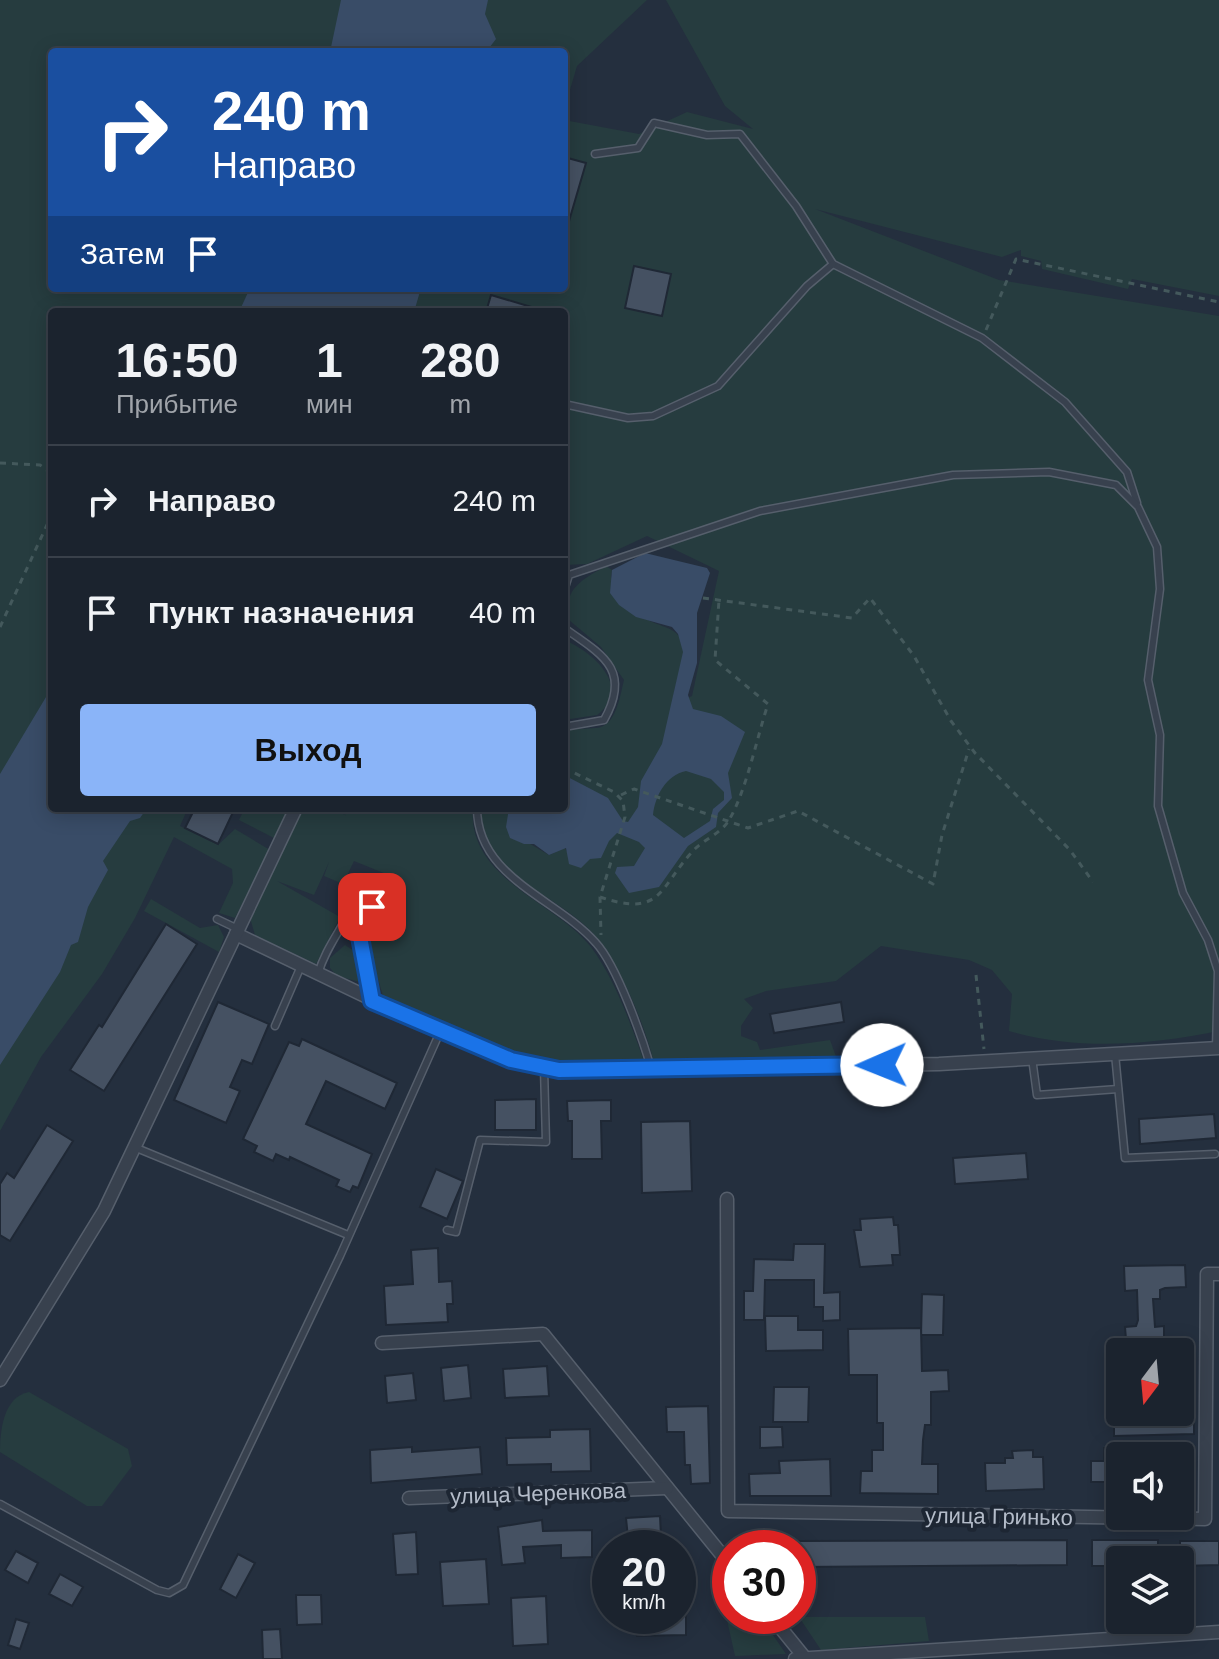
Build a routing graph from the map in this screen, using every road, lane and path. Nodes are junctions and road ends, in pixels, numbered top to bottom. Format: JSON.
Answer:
{"nodes":[{"id":1,"x":595,"y":154,"type":"dead end"},
{"id":2,"x":833,"y":264,"type":"junction"},
{"id":3,"x":1219,"y":302,"type":"edge"},
{"id":4,"x":982,"y":338,"type":"junction"},
{"id":5,"x":568,"y":405,"type":"edge"},
{"id":6,"x":0,"y":463,"type":"edge"},
{"id":7,"x":48,"y":471,"type":"edge"},
{"id":8,"x":1138,"y":507,"type":"junction"},
{"id":9,"x":48,"y":523,"type":"edge"},
{"id":10,"x":568,"y":573,"type":"edge"},
{"id":11,"x":703,"y":598,"type":"dead end"},
{"id":12,"x":719,"y":600,"type":"junction"},
{"id":13,"x":0,"y":627,"type":"edge"},
{"id":14,"x":568,"y":631,"type":"edge"},
{"id":15,"x":568,"y":726,"type":"edge"},
{"id":16,"x":969,"y":749,"type":"dead end"},
{"id":17,"x":568,"y":770,"type":"edge"},
{"id":18,"x":621,"y":795,"type":"junction"},
{"id":19,"x":294,"y":812,"type":"edge"},
{"id":20,"x":478,"y":812,"type":"edge"},
{"id":21,"x":728,"y":822,"type":"junction"},
{"id":22,"x":1093,"y":882,"type":"dead end"},
{"id":23,"x":600,"y":897,"type":"junction"},
{"id":24,"x":217,"y":919,"type":"dead end"},
{"id":25,"x":237,"y":931,"type":"junction"},
{"id":26,"x":597,"y":944,"type":"junction"},
{"id":27,"x":301,"y":966,"type":"junction"},
{"id":28,"x":318,"y":974,"type":"junction"},
{"id":29,"x":976,"y":975,"type":"dead end"},
{"id":30,"x":372,"y":1001,"type":"junction"},
{"id":31,"x":275,"y":1026,"type":"dead end"},
{"id":32,"x":440,"y":1032,"type":"junction"},
{"id":33,"x":1218,"y":1048,"type":"edge"},
{"id":34,"x":1115,"y":1054,"type":"junction"},
{"id":35,"x":1032,"y":1058,"type":"junction"},
{"id":36,"x":986,"y":1061,"type":"junction"},
{"id":37,"x":544,"y":1068,"type":"junction"},
{"id":38,"x":651,"y":1068,"type":"junction"},
{"id":39,"x":1118,"y":1089,"type":"junction"},
{"id":40,"x":134,"y":1147,"type":"junction"},
{"id":41,"x":1215,"y":1154,"type":"dead end"},
{"id":42,"x":727,"y":1199,"type":"dead end"},
{"id":43,"x":447,"y":1230,"type":"dead end"},
{"id":44,"x":348,"y":1235,"type":"junction"},
{"id":45,"x":1219,"y":1274,"type":"edge"},
{"id":46,"x":382,"y":1343,"type":"dead end"},
{"id":47,"x":0,"y":1380,"type":"edge"},
{"id":48,"x":667,"y":1488,"type":"junction"},
{"id":49,"x":409,"y":1498,"type":"dead end"},
{"id":50,"x":0,"y":1504,"type":"edge"},
{"id":51,"x":712,"y":1543,"type":"edge"},
{"id":52,"x":1219,"y":1632,"type":"edge"},
{"id":53,"x":786,"y":1634,"type":"edge"},
{"id":54,"x":908,"y":1655,"type":"edge"},
{"id":55,"x":805,"y":1658,"type":"edge"},
{"id":56,"x":795,"y":1659,"type":"edge"}],
"edges":[{"from":1,"to":2,"type":"lane"},
{"from":2,"to":4,"type":"lane"},
{"from":2,"to":5,"type":"lane"},
{"from":3,"to":4,"type":"path"},
{"from":4,"to":8,"type":"lane"},
{"from":6,"to":7,"type":"path"},
{"from":8,"to":10,"type":"lane"},
{"from":8,"to":33,"type":"lane"},
{"from":9,"to":13,"type":"path"},
{"from":11,"to":12,"type":"path"},
{"from":12,"to":21,"type":"path"},
{"from":12,"to":22,"type":"path"},
{"from":14,"to":15,"type":"lane"},
{"from":16,"to":21,"type":"path"},
{"from":17,"to":18,"type":"path"},
{"from":18,"to":21,"type":"path"},
{"from":18,"to":23,"type":"path"},
{"from":19,"to":25,"type":"street"},
{"from":20,"to":26,"type":"lane"},
{"from":21,"to":23,"type":"path"},
{"from":23,"to":26,"type":"path"},
{"from":24,"to":25,"type":"lane"},
{"from":25,"to":27,"type":"street"},
{"from":25,"to":40,"type":"street"},
{"from":26,"to":38,"type":"lane"},
{"from":27,"to":28,"type":"street"},
{"from":27,"to":31,"type":"lane"},
{"from":28,"to":30,"type":"street"},
{"from":28,"to":30,"type":"lane"},
{"from":29,"to":36,"type":"path"},
{"from":30,"to":32,"type":"street"},
{"from":32,"to":37,"type":"street"},
{"from":32,"to":44,"type":"lane"},
{"from":33,"to":34,"type":"street"},
{"from":34,"to":35,"type":"street"},
{"from":34,"to":39,"type":"lane"},
{"from":35,"to":36,"type":"street"},
{"from":35,"to":39,"type":"lane"},
{"from":36,"to":38,"type":"street"},
{"from":37,"to":38,"type":"street"},
{"from":37,"to":43,"type":"lane"},
{"from":39,"to":41,"type":"lane"},
{"from":40,"to":44,"type":"lane"},
{"from":40,"to":47,"type":"street"},
{"from":42,"to":45,"type":"street","name":"улица Гринько"},
{"from":44,"to":50,"type":"lane"},
{"from":46,"to":48,"type":"street","name":"улица Черенкова"},
{"from":48,"to":49,"type":"street","name":"улица Черенкова"},
{"from":48,"to":51,"type":"street","name":"улица Черенкова"},
{"from":52,"to":54,"type":"street"},
{"from":53,"to":55,"type":"street"},
{"from":54,"to":55,"type":"street"},
{"from":55,"to":56,"type":"street"}]}
